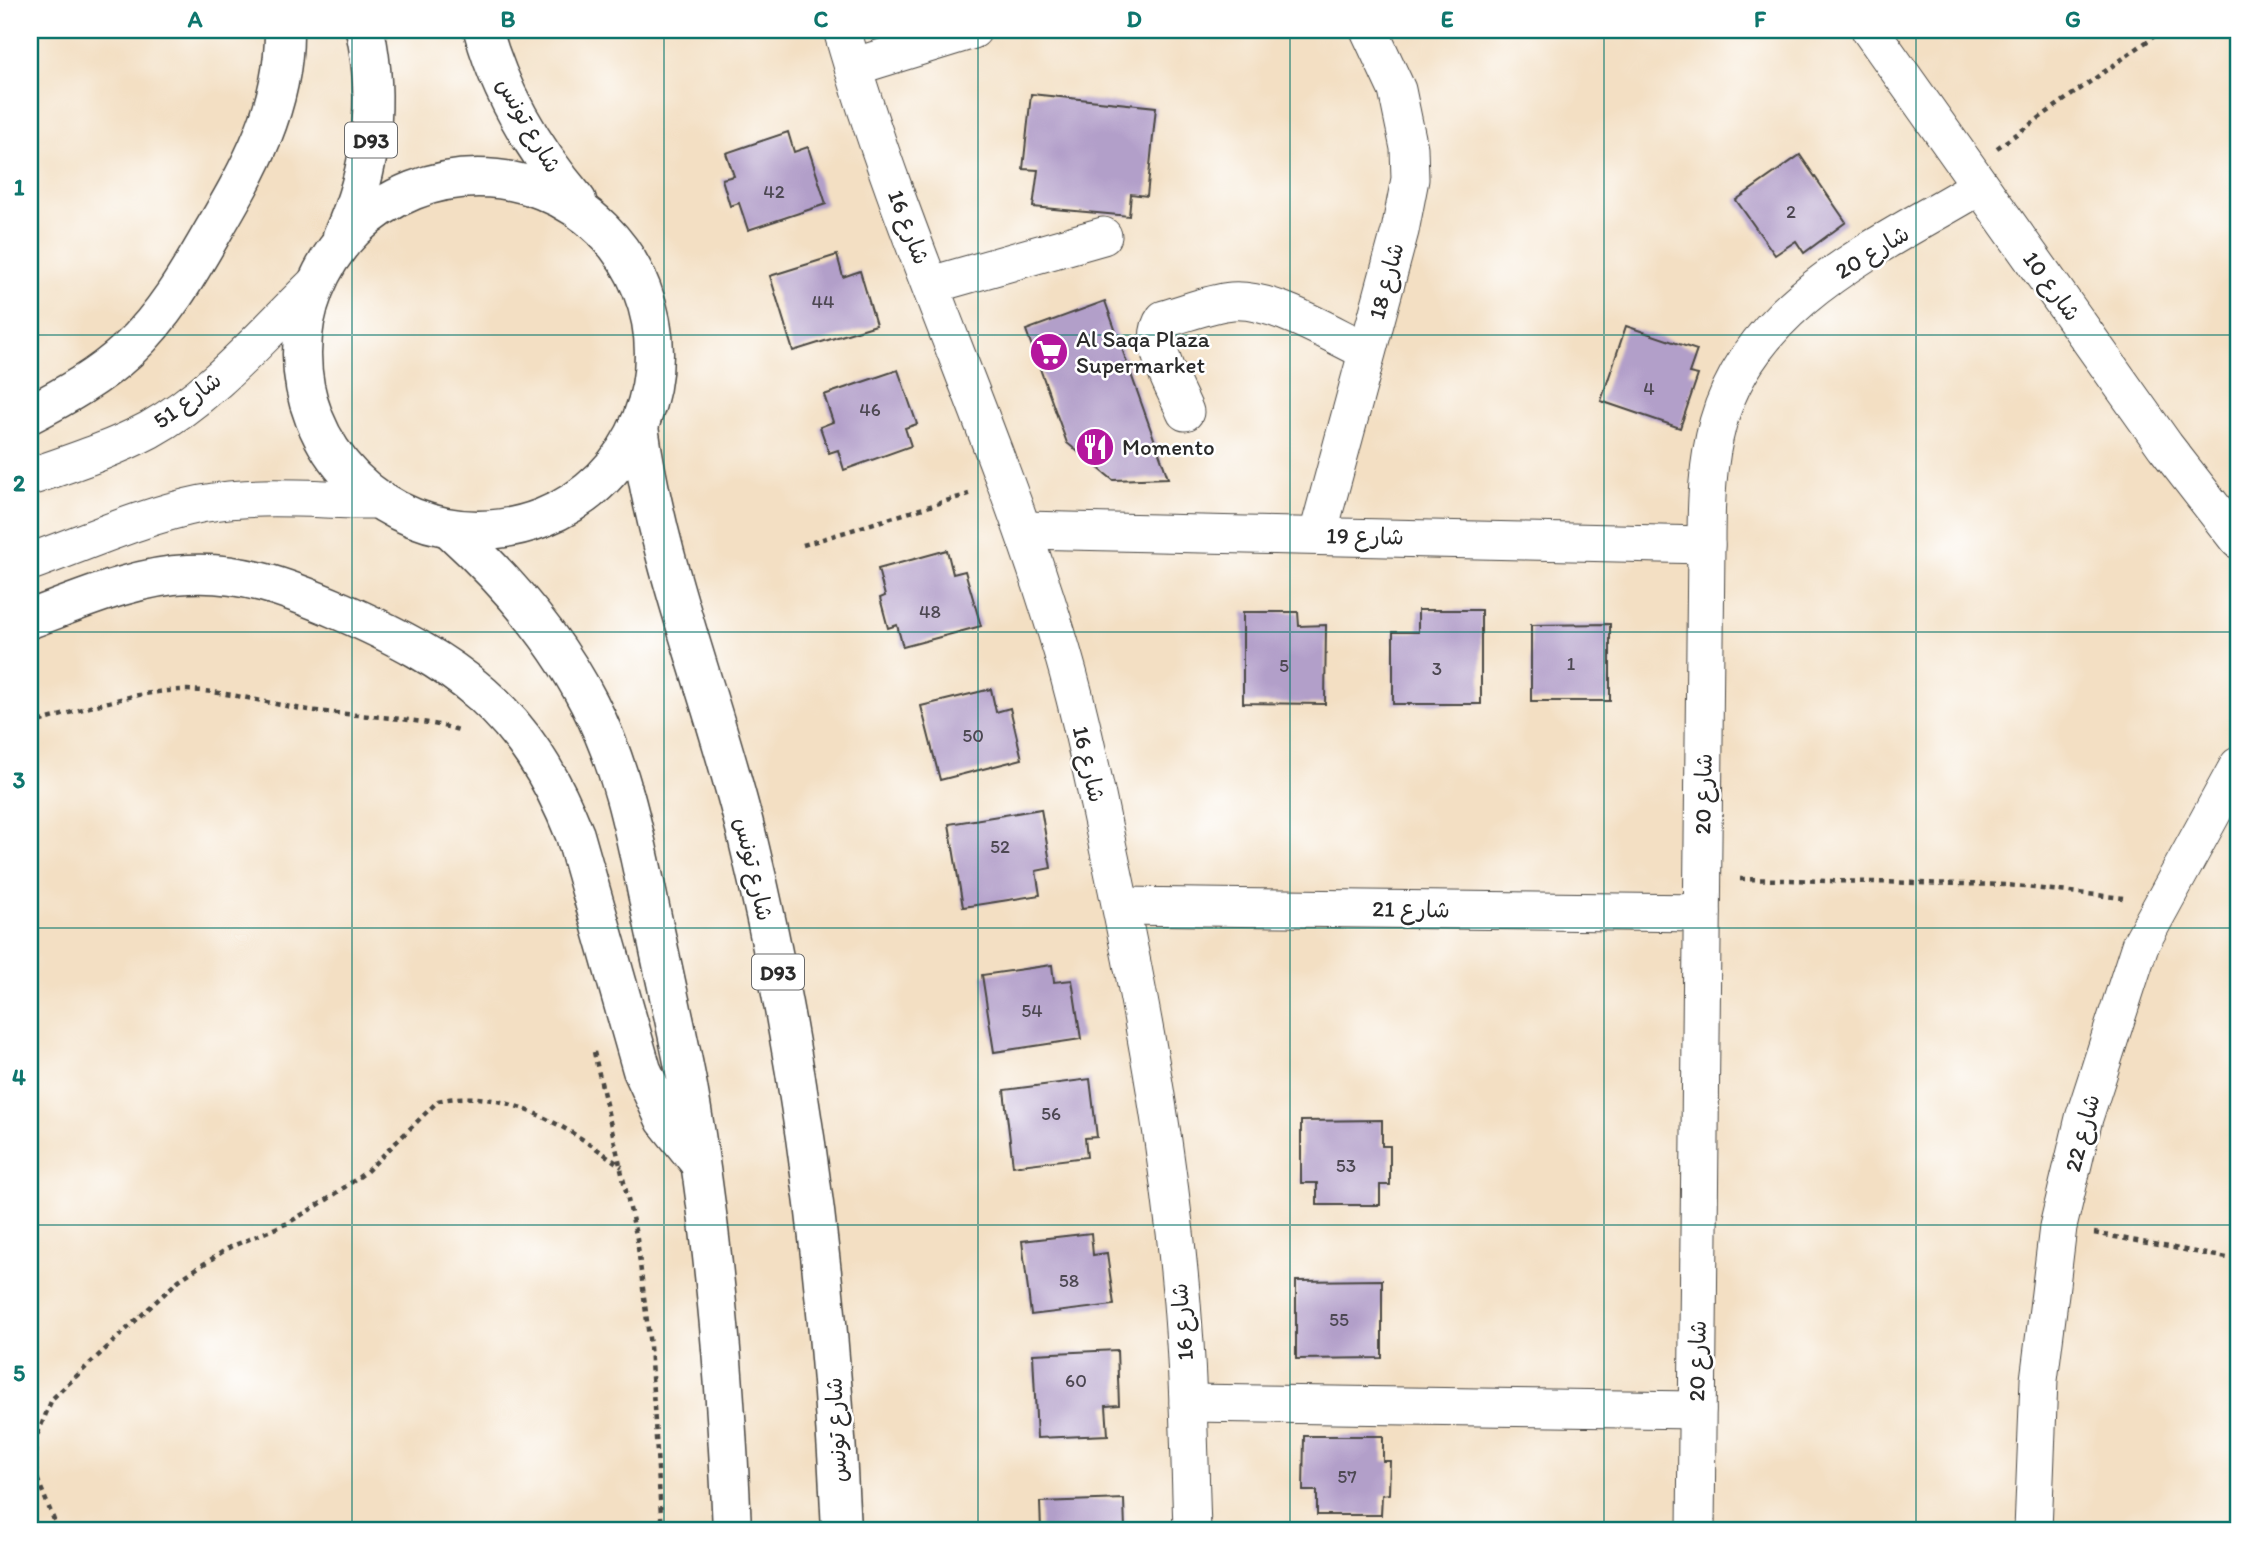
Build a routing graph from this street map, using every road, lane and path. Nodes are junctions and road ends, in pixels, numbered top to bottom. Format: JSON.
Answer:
{"nodes":[{"id":1,"x":284,"y":30,"type":"edge"},
{"id":2,"x":365,"y":30,"type":"edge"},
{"id":3,"x":483,"y":30,"type":"edge"},
{"id":4,"x":842,"y":30,"type":"edge"},
{"id":5,"x":972,"y":30,"type":"edge"},
{"id":6,"x":1369,"y":30,"type":"edge"},
{"id":7,"x":1870,"y":30,"type":"edge"},
{"id":8,"x":2163,"y":30,"type":"edge"},
{"id":9,"x":853,"y":67,"type":"junction"},
{"id":10,"x":1974,"y":177,"type":"junction"},
{"id":11,"x":588,"y":213,"type":"junction"},
{"id":12,"x":1103,"y":236,"type":"dead end"},
{"id":13,"x":338,"y":245,"type":"junction"},
{"id":14,"x":317,"y":282,"type":"junction"},
{"id":15,"x":931,"y":285,"type":"junction"},
{"id":16,"x":1367,"y":351,"type":"junction"},
{"id":17,"x":1185,"y":412,"type":"dead end"},
{"id":18,"x":30,"y":414,"type":"edge"},
{"id":19,"x":639,"y":427,"type":"junction"},
{"id":20,"x":30,"y":477,"type":"edge"},
{"id":21,"x":1007,"y":482,"type":"junction"},
{"id":22,"x":372,"y":500,"type":"junction"},
{"id":23,"x":449,"y":528,"type":"junction"},
{"id":24,"x":1024,"y":530,"type":"junction"},
{"id":25,"x":1318,"y":534,"type":"junction"},
{"id":26,"x":2238,"y":540,"type":"edge"},
{"id":27,"x":1706,"y":544,"type":"junction"},
{"id":28,"x":803,"y":545,"type":"dead end"},
{"id":29,"x":30,"y":562,"type":"edge"},
{"id":30,"x":30,"y":619,"type":"edge"},
{"id":31,"x":30,"y":724,"type":"edge"},
{"id":32,"x":464,"y":731,"type":"dead end"},
{"id":33,"x":2238,"y":766,"type":"edge"},
{"id":34,"x":1703,"y":896,"type":"junction"},
{"id":35,"x":2162,"y":902,"type":"junction"},
{"id":36,"x":1121,"y":906,"type":"junction"},
{"id":37,"x":593,"y":1048,"type":"dead end"},
{"id":38,"x":699,"y":1163,"type":"junction"},
{"id":39,"x":623,"y":1168,"type":"junction"},
{"id":40,"x":2058,"y":1227,"type":"junction"},
{"id":41,"x":2238,"y":1260,"type":"edge"},
{"id":42,"x":1188,"y":1404,"type":"junction"},
{"id":43,"x":1697,"y":1410,"type":"junction"},
{"id":44,"x":58,"y":1530,"type":"edge"},
{"id":45,"x":662,"y":1530,"type":"edge"},
{"id":46,"x":732,"y":1530,"type":"edge"},
{"id":47,"x":841,"y":1530,"type":"edge"},
{"id":48,"x":1192,"y":1530,"type":"edge"},
{"id":49,"x":1696,"y":1530,"type":"edge"},
{"id":50,"x":2033,"y":1530,"type":"edge"}],
"edges":[{"from":1,"to":18,"type":"main road"},
{"from":2,"to":13,"type":"main road","number":"D93"},
{"from":3,"to":11,"type":"main road","name":"شارع تونس"},
{"from":4,"to":9,"type":"street","name":"شارع 16"},
{"from":5,"to":9,"type":"street"},
{"from":6,"to":16,"type":"street","name":"شارع 18"},
{"from":7,"to":10,"type":"street","name":"شارع 10"},
{"from":8,"to":10,"type":"path"},
{"from":9,"to":15,"type":"street","name":"شارع 16"},
{"from":10,"to":26,"type":"street","name":"شارع 10"},
{"from":10,"to":27,"type":"street","name":"شارع 20"},
{"from":11,"to":13,"type":"main road"},
{"from":11,"to":19,"type":"main road","name":"شارع تونس"},
{"from":12,"to":15,"type":"street"},
{"from":13,"to":14,"type":"main road"},
{"from":14,"to":20,"type":"street","name":"شارع 51"},
{"from":14,"to":22,"type":"main road"},
{"from":15,"to":21,"type":"street","name":"شارع 16"},
{"from":16,"to":17,"type":"street"},
{"from":16,"to":25,"type":"street","name":"شارع 18"},
{"from":19,"to":23,"type":"main road"},
{"from":19,"to":47,"type":"main road","name":"شارع تونس","number":"D93"},
{"from":21,"to":24,"type":"street","name":"شارع 16"},
{"from":21,"to":28,"type":"path"},
{"from":22,"to":23,"type":"main road"},
{"from":22,"to":29,"type":"street"},
{"from":23,"to":38,"type":"main road"},
{"from":24,"to":25,"type":"street","name":"شارع 19"},
{"from":24,"to":36,"type":"street","name":"شارع 16"},
{"from":25,"to":27,"type":"street","name":"شارع 19"},
{"from":27,"to":34,"type":"street","name":"شارع 20"},
{"from":30,"to":38,"type":"main road"},
{"from":31,"to":32,"type":"path"},
{"from":33,"to":35,"type":"street","name":"شارع 22"},
{"from":34,"to":35,"type":"path"},
{"from":34,"to":36,"type":"street","name":"شارع 21"},
{"from":34,"to":43,"type":"street","name":"شارع 20"},
{"from":35,"to":40,"type":"street","name":"شارع 22"},
{"from":36,"to":42,"type":"street","name":"شارع 16"},
{"from":37,"to":39,"type":"path"},
{"from":38,"to":46,"type":"main road"},
{"from":39,"to":44,"type":"path"},
{"from":39,"to":45,"type":"path"},
{"from":40,"to":41,"type":"path"},
{"from":40,"to":50,"type":"street","name":"شارع 22"},
{"from":42,"to":43,"type":"street"},
{"from":42,"to":48,"type":"street","name":"شارع 16"},
{"from":43,"to":49,"type":"street","name":"شارع 20"}]}
